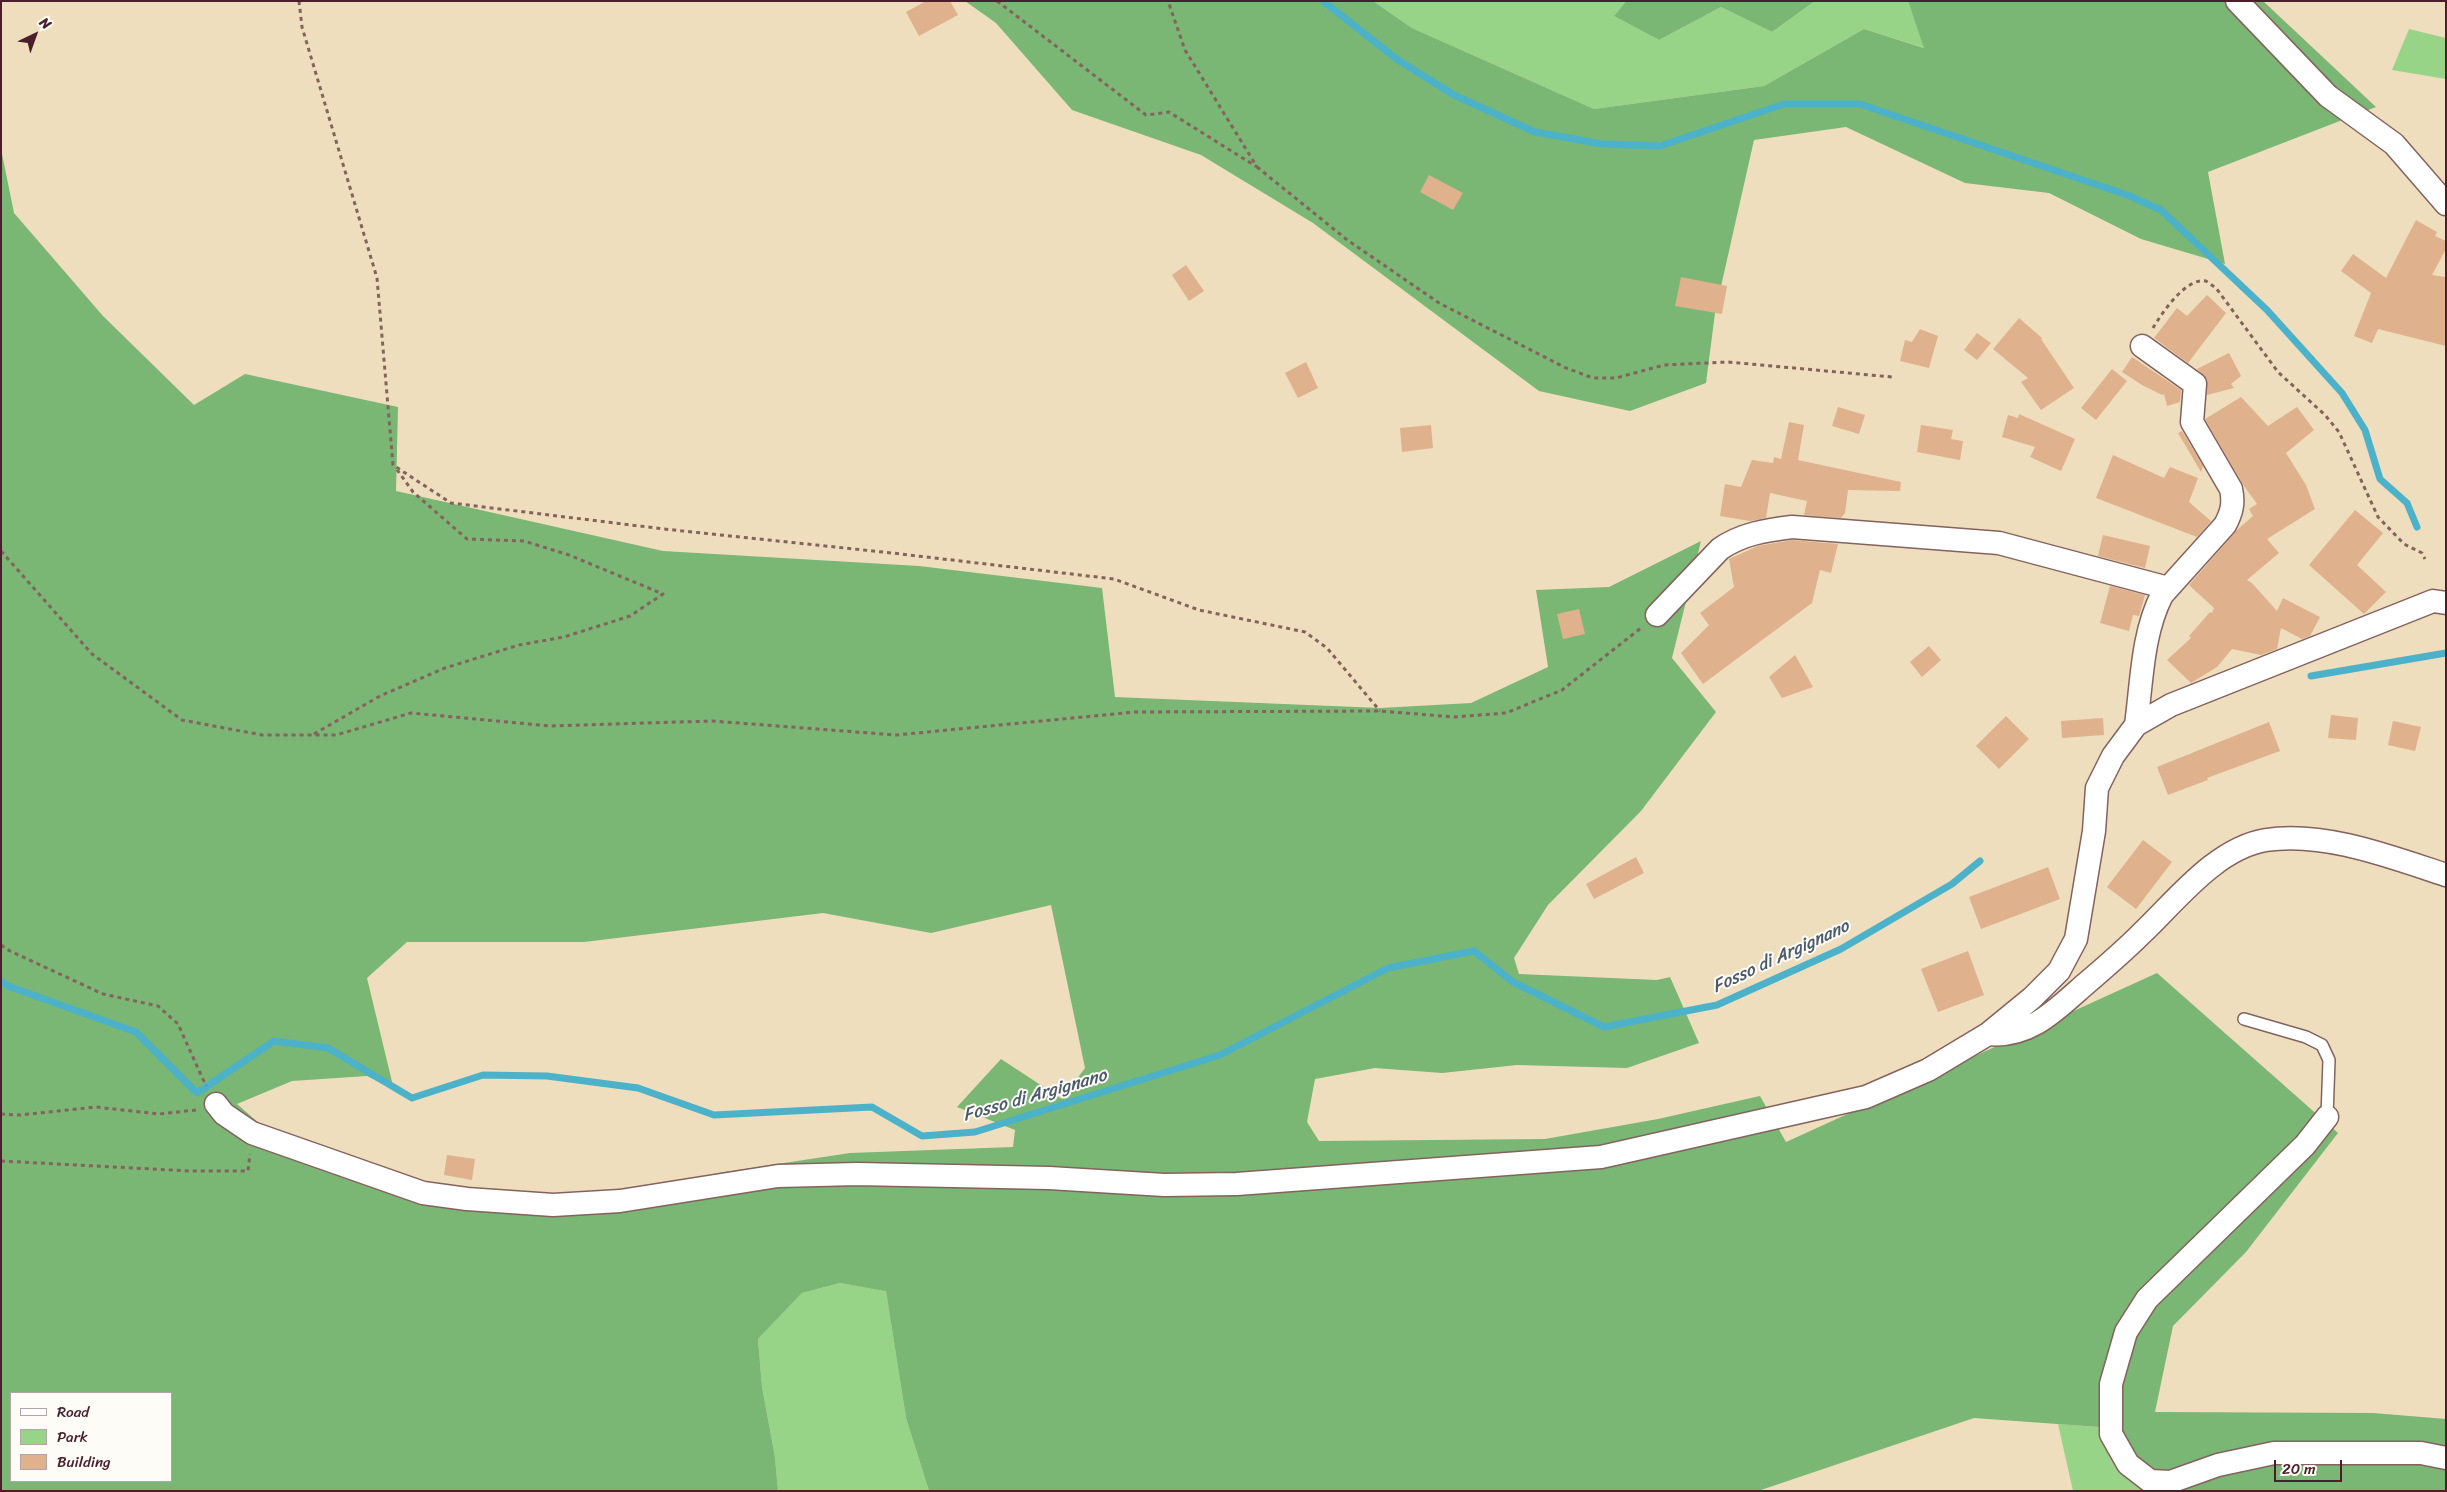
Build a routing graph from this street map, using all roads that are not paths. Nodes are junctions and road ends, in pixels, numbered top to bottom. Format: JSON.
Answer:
{"nodes":[{"id":1,"x":2237,"y":1,"type":"edge"},
{"id":2,"x":2446,"y":204,"type":"edge"},
{"id":3,"x":2142,"y":346,"type":"road end"},
{"id":4,"x":2168,"y":588,"type":"junction"},
{"id":5,"x":2446,"y":603,"type":"edge"},
{"id":6,"x":1657,"y":615,"type":"road end"},
{"id":7,"x":2136,"y":724,"type":"junction"},
{"id":8,"x":2446,"y":875,"type":"edge"},
{"id":9,"x":2244,"y":1019,"type":"dead end"},
{"id":10,"x":1988,"y":1034,"type":"junction"},
{"id":11,"x":217,"y":1106,"type":"road end"},
{"id":12,"x":2327,"y":1117,"type":"joint"},
{"id":13,"x":2446,"y":1458,"type":"edge"}],
"edges":[{"from":1,"to":2,"type":"street"},
{"from":3,"to":4,"type":"street"},
{"from":4,"to":6,"type":"street"},
{"from":4,"to":7,"type":"street"},
{"from":5,"to":7,"type":"street"},
{"from":7,"to":10,"type":"street"},
{"from":8,"to":10,"type":"street"},
{"from":9,"to":12,"type":"lane"},
{"from":10,"to":11,"type":"street"},
{"from":12,"to":13,"type":"street"}]}
